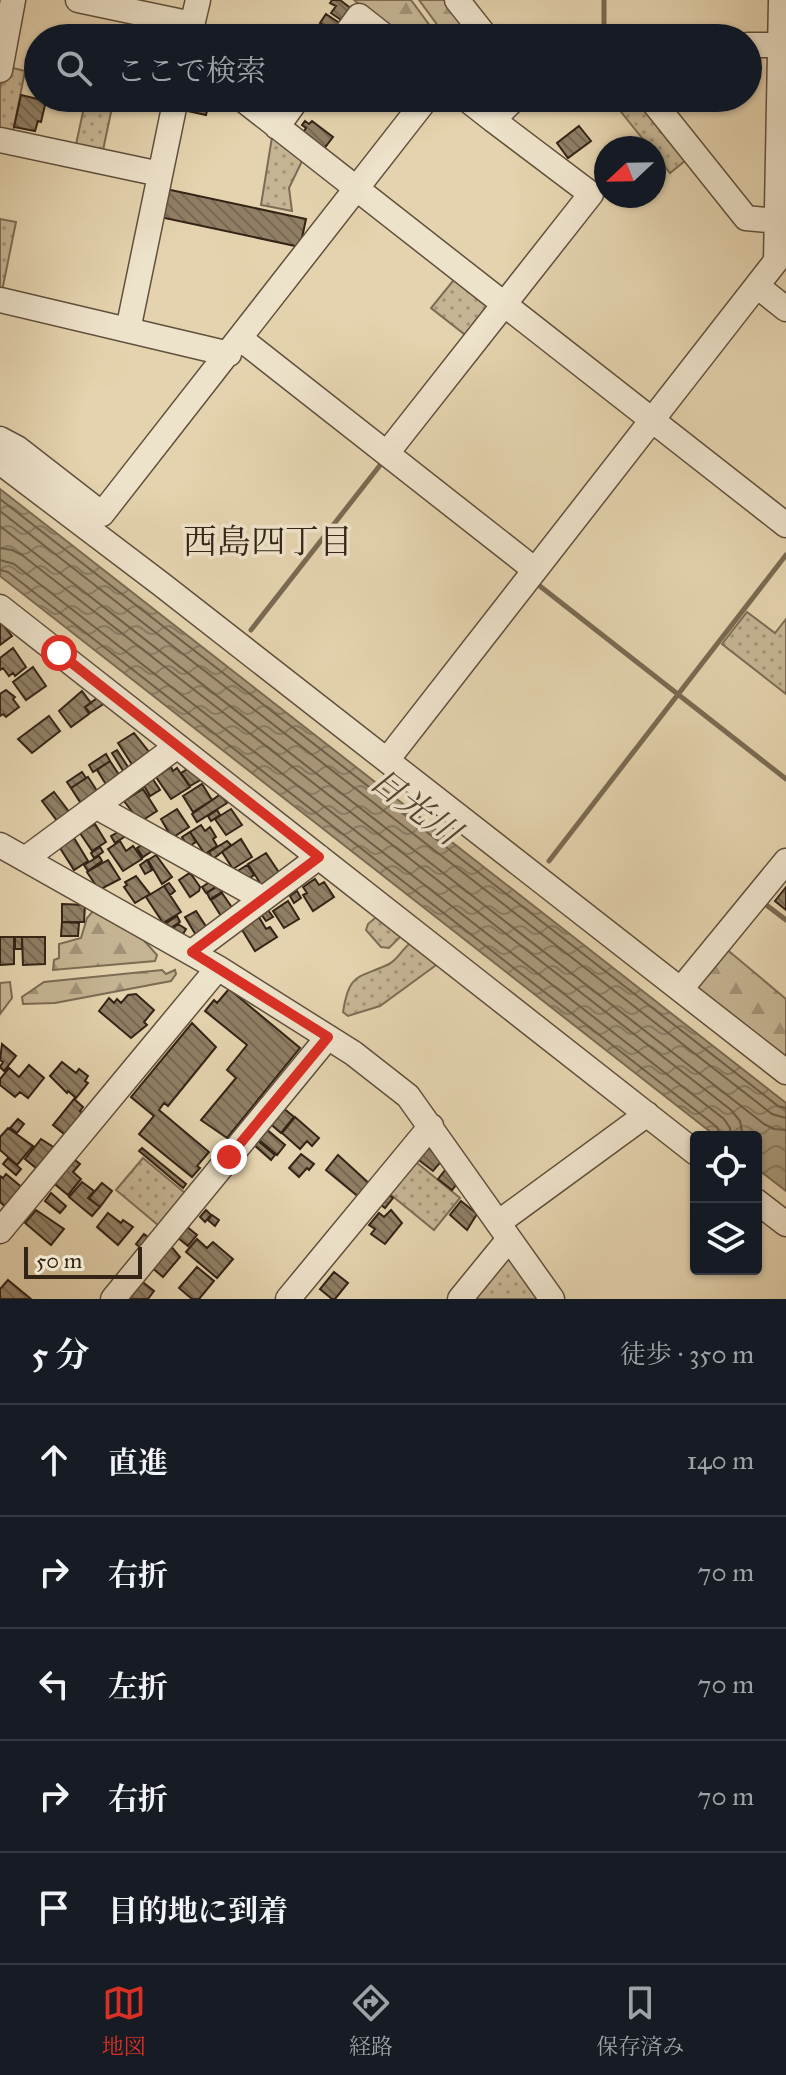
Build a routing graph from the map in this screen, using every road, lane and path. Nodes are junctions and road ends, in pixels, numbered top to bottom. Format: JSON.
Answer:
{"nodes":[{"id":1,"x":13,"y":0,"type":"edge"},
{"id":2,"x":78,"y":0,"type":"edge"},
{"id":3,"x":457,"y":0,"type":"edge"},
{"id":4,"x":781,"y":0,"type":"edge"},
{"id":5,"x":354,"y":8,"type":"edge"},
{"id":6,"x":193,"y":21,"type":"edge"},
{"id":7,"x":372,"y":24,"type":"edge"},
{"id":8,"x":476,"y":24,"type":"edge"},
{"id":9,"x":762,"y":45,"type":"edge"},
{"id":10,"x":780,"y":45,"type":"junction"},
{"id":11,"x":0,"y":70,"type":"edge"},
{"id":12,"x":173,"y":112,"type":"edge"},
{"id":13,"x":258,"y":112,"type":"edge"},
{"id":14,"x":288,"y":112,"type":"edge"},
{"id":15,"x":416,"y":112,"type":"edge"},
{"id":16,"x":483,"y":112,"type":"edge"},
{"id":17,"x":501,"y":112,"type":"edge"},
{"id":18,"x":661,"y":112,"type":"edge"},
{"id":19,"x":493,"y":120,"type":"junction"},
{"id":20,"x":277,"y":127,"type":"junction"},
{"id":21,"x":0,"y":140,"type":"edge"},
{"id":22,"x":160,"y":174,"type":"junction"},
{"id":23,"x":357,"y":189,"type":"junction"},
{"id":24,"x":777,"y":221,"type":"junction"},
{"id":25,"x":757,"y":286,"type":"junction"},
{"id":26,"x":0,"y":300,"type":"edge"},
{"id":27,"x":504,"y":305,"type":"junction"},
{"id":28,"x":786,"y":309,"type":"edge"},
{"id":29,"x":128,"y":330,"type":"junction"},
{"id":30,"x":235,"y":346,"type":"junction"},
{"id":31,"x":652,"y":420,"type":"junction"},
{"id":32,"x":0,"y":439,"type":"edge"},
{"id":33,"x":387,"y":453,"type":"junction"},
{"id":34,"x":0,"y":462,"type":"edge"},
{"id":35,"x":786,"y":525,"type":"edge"},
{"id":36,"x":535,"y":570,"type":"junction"},
{"id":37,"x":0,"y":607,"type":"edge"},
{"id":38,"x":176,"y":747,"type":"junction"},
{"id":39,"x":387,"y":760,"type":"junction"},
{"id":40,"x":97,"y":807,"type":"junction"},
{"id":41,"x":0,"y":845,"type":"edge"},
{"id":42,"x":319,"y":857,"type":"junction"},
{"id":43,"x":25,"y":859,"type":"junction"},
{"id":44,"x":786,"y":861,"type":"edge"},
{"id":45,"x":263,"y":899,"type":"junction"},
{"id":46,"x":192,"y":952,"type":"junction"},
{"id":47,"x":218,"y":968,"type":"junction"},
{"id":48,"x":681,"y":989,"type":"junction"},
{"id":49,"x":328,"y":1037,"type":"junction"},
{"id":50,"x":786,"y":1072,"type":"edge"},
{"id":51,"x":647,"y":1114,"type":"junction"},
{"id":52,"x":431,"y":1126,"type":"junction"},
{"id":53,"x":690,"y":1148,"type":"edge"},
{"id":54,"x":759,"y":1203,"type":"edge"},
{"id":55,"x":786,"y":1224,"type":"edge"},
{"id":56,"x":0,"y":1231,"type":"edge"},
{"id":57,"x":503,"y":1231,"type":"junction"},
{"id":58,"x":113,"y":1299,"type":"edge"},
{"id":59,"x":288,"y":1299,"type":"edge"},
{"id":60,"x":460,"y":1299,"type":"edge"},
{"id":61,"x":552,"y":1299,"type":"edge"}],
"edges":[{"from":1,"to":11,"type":"street"},
{"from":2,"to":6,"type":"street"},
{"from":3,"to":8,"type":"street"},
{"from":4,"to":10,"type":"street"},
{"from":5,"to":7,"type":"street"},
{"from":9,"to":10,"type":"street"},
{"from":10,"to":24,"type":"street"},
{"from":12,"to":22,"type":"street"},
{"from":13,"to":20,"type":"street"},
{"from":14,"to":20,"type":"street"},
{"from":15,"to":23,"type":"street"},
{"from":16,"to":19,"type":"street"},
{"from":17,"to":19,"type":"street"},
{"from":18,"to":24,"type":"street"},
{"from":19,"to":27,"type":"street"},
{"from":20,"to":23,"type":"street"},
{"from":21,"to":22,"type":"street"},
{"from":22,"to":29,"type":"street"},
{"from":23,"to":27,"type":"street"},
{"from":23,"to":30,"type":"street"},
{"from":24,"to":25,"type":"street"},
{"from":25,"to":28,"type":"street"},
{"from":25,"to":31,"type":"street"},
{"from":26,"to":29,"type":"street"},
{"from":27,"to":31,"type":"street"},
{"from":27,"to":33,"type":"street"},
{"from":29,"to":30,"type":"street"},
{"from":30,"to":32,"type":"street"},
{"from":30,"to":33,"type":"street"},
{"from":31,"to":35,"type":"street"},
{"from":31,"to":36,"type":"street"},
{"from":33,"to":36,"type":"street"},
{"from":34,"to":39,"type":"street"},
{"from":36,"to":39,"type":"street"},
{"from":37,"to":38,"type":"street"},
{"from":38,"to":40,"type":"street"},
{"from":38,"to":42,"type":"street"},
{"from":39,"to":48,"type":"street"},
{"from":40,"to":43,"type":"street"},
{"from":40,"to":45,"type":"street"},
{"from":41,"to":43,"type":"street"},
{"from":42,"to":45,"type":"street"},
{"from":42,"to":51,"type":"street"},
{"from":43,"to":46,"type":"street"},
{"from":44,"to":48,"type":"street"},
{"from":45,"to":46,"type":"street"},
{"from":46,"to":47,"type":"street"},
{"from":47,"to":49,"type":"street"},
{"from":47,"to":56,"type":"street"},
{"from":48,"to":50,"type":"street"},
{"from":49,"to":52,"type":"street"},
{"from":49,"to":58,"type":"street"},
{"from":51,"to":53,"type":"street"},
{"from":51,"to":57,"type":"street"},
{"from":52,"to":57,"type":"street"},
{"from":52,"to":59,"type":"street"},
{"from":54,"to":55,"type":"street"},
{"from":57,"to":60,"type":"street"},
{"from":57,"to":61,"type":"street"}]}
